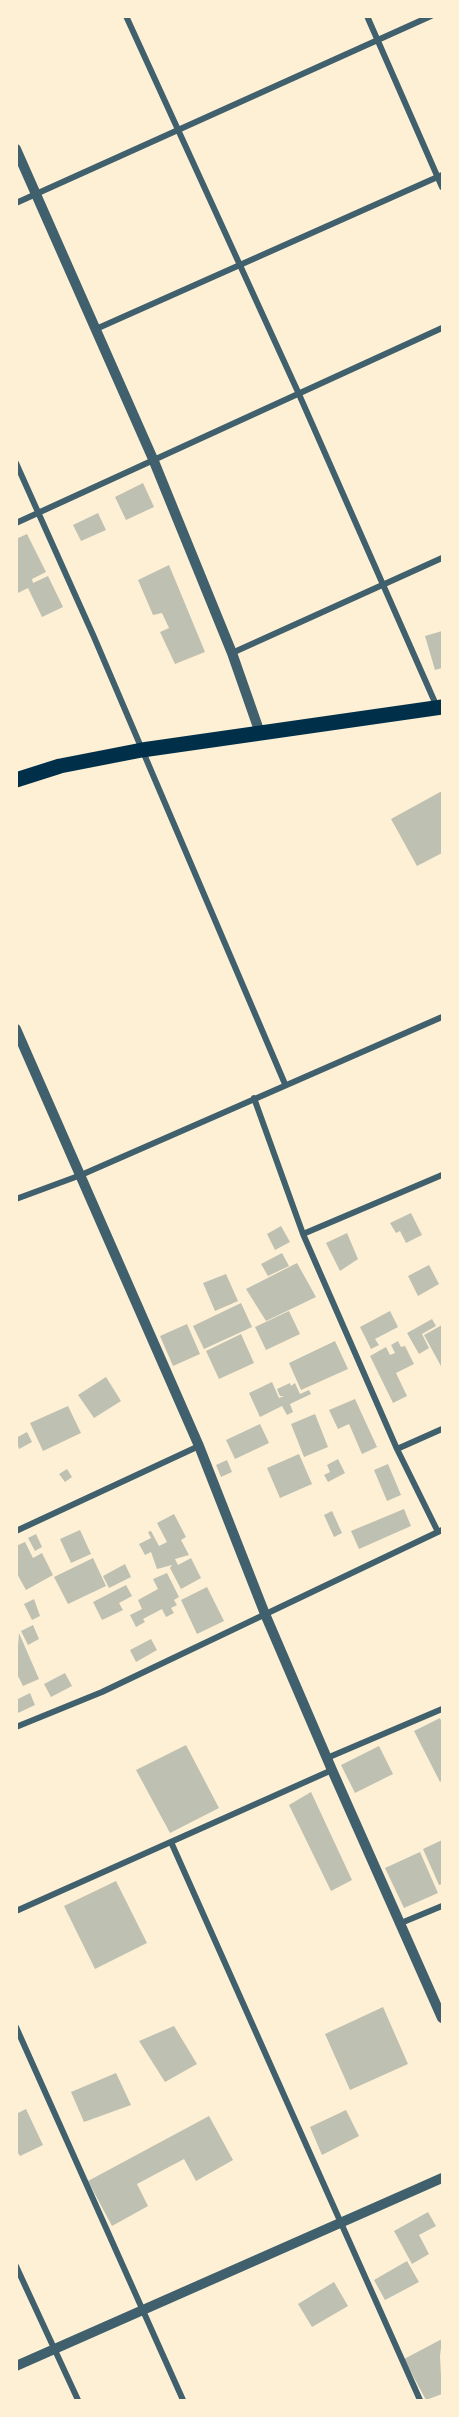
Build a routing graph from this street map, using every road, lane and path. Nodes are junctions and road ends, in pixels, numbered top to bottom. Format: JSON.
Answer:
{"nodes":[{"id":1,"x":126,"y":16,"type":"edge"},
{"id":2,"x":367,"y":16,"type":"edge"},
{"id":3,"x":431,"y":16,"type":"edge"},
{"id":4,"x":378,"y":41,"type":"junction"},
{"id":5,"x":180,"y":130,"type":"junction"},
{"id":6,"x":16,"y":149,"type":"edge"},
{"id":7,"x":440,"y":176,"type":"edge"},
{"id":8,"x":442,"y":187,"type":"edge"},
{"id":9,"x":36,"y":194,"type":"junction"},
{"id":10,"x":16,"y":203,"type":"edge"},
{"id":11,"x":240,"y":265,"type":"junction"},
{"id":12,"x":442,"y":328,"type":"edge"},
{"id":13,"x":96,"y":329,"type":"junction"},
{"id":14,"x":298,"y":392,"type":"junction"},
{"id":15,"x":153,"y":459,"type":"junction"},
{"id":16,"x":16,"y":463,"type":"edge"},
{"id":17,"x":40,"y":512,"type":"junction"},
{"id":18,"x":16,"y":523,"type":"edge"},
{"id":19,"x":442,"y":558,"type":"edge"},
{"id":20,"x":383,"y":585,"type":"junction"},
{"id":21,"x":232,"y":653,"type":"junction"},
{"id":22,"x":440,"y":707,"type":"edge"},
{"id":23,"x":260,"y":733,"type":"junction"},
{"id":24,"x":142,"y":750,"type":"junction"},
{"id":25,"x":16,"y":780,"type":"edge"},
{"id":26,"x":442,"y":1017,"type":"edge"},
{"id":27,"x":16,"y":1029,"type":"edge"},
{"id":28,"x":285,"y":1084,"type":"junction"},
{"id":29,"x":254,"y":1098,"type":"junction"},
{"id":30,"x":81,"y":1175,"type":"junction"},
{"id":31,"x":442,"y":1175,"type":"edge"},
{"id":32,"x":16,"y":1199,"type":"edge"},
{"id":33,"x":303,"y":1234,"type":"junction"},
{"id":34,"x":442,"y":1429,"type":"edge"},
{"id":35,"x":199,"y":1446,"type":"junction"},
{"id":36,"x":398,"y":1449,"type":"junction"},
{"id":37,"x":16,"y":1531,"type":"edge"},
{"id":38,"x":440,"y":1531,"type":"edge"},
{"id":39,"x":266,"y":1614,"type":"junction"},
{"id":40,"x":442,"y":1709,"type":"edge"},
{"id":41,"x":16,"y":1727,"type":"edge"},
{"id":42,"x":327,"y":1758,"type":"junction"},
{"id":43,"x":332,"y":1770,"type":"junction"},
{"id":44,"x":171,"y":1842,"type":"junction"},
{"id":45,"x":442,"y":1906,"type":"edge"},
{"id":46,"x":16,"y":1911,"type":"edge"},
{"id":47,"x":401,"y":1923,"type":"junction"},
{"id":48,"x":442,"y":2018,"type":"edge"},
{"id":49,"x":16,"y":2026,"type":"edge"},
{"id":50,"x":442,"y":2178,"type":"edge"},
{"id":51,"x":342,"y":2222,"type":"junction"},
{"id":52,"x":16,"y":2266,"type":"edge"},
{"id":53,"x":142,"y":2310,"type":"junction"},
{"id":54,"x":55,"y":2349,"type":"junction"},
{"id":55,"x":16,"y":2366,"type":"edge"},
{"id":56,"x":78,"y":2400,"type":"edge"},
{"id":57,"x":183,"y":2400,"type":"edge"},
{"id":58,"x":420,"y":2400,"type":"edge"}],
"edges":[{"from":1,"to":5,"type":"street"},
{"from":2,"to":4,"type":"street"},
{"from":3,"to":4,"type":"street"},
{"from":4,"to":5,"type":"street"},
{"from":4,"to":7,"type":"street"},
{"from":5,"to":9,"type":"street"},
{"from":5,"to":11,"type":"street"},
{"from":6,"to":9,"type":"street"},
{"from":7,"to":8,"type":"street"},
{"from":7,"to":11,"type":"street"},
{"from":9,"to":10,"type":"street"},
{"from":9,"to":13,"type":"street"},
{"from":11,"to":13,"type":"street"},
{"from":11,"to":14,"type":"street"},
{"from":12,"to":14,"type":"street"},
{"from":13,"to":15,"type":"street"},
{"from":14,"to":15,"type":"street"},
{"from":14,"to":20,"type":"street"},
{"from":15,"to":17,"type":"street"},
{"from":15,"to":21,"type":"street"},
{"from":16,"to":17,"type":"street"},
{"from":17,"to":18,"type":"street"},
{"from":17,"to":24,"type":"street"},
{"from":19,"to":20,"type":"street"},
{"from":20,"to":21,"type":"street"},
{"from":20,"to":22,"type":"street"},
{"from":21,"to":23,"type":"street"},
{"from":22,"to":23,"type":"main road"},
{"from":23,"to":24,"type":"main road"},
{"from":24,"to":25,"type":"main road"},
{"from":24,"to":28,"type":"street"},
{"from":26,"to":28,"type":"street"},
{"from":27,"to":30,"type":"street"},
{"from":28,"to":29,"type":"street"},
{"from":29,"to":30,"type":"street"},
{"from":29,"to":33,"type":"street"},
{"from":30,"to":32,"type":"street"},
{"from":30,"to":35,"type":"street"},
{"from":31,"to":33,"type":"street"},
{"from":33,"to":36,"type":"street"},
{"from":34,"to":36,"type":"street"},
{"from":35,"to":37,"type":"street"},
{"from":35,"to":39,"type":"street"},
{"from":36,"to":38,"type":"street"},
{"from":38,"to":39,"type":"street"},
{"from":39,"to":41,"type":"street"},
{"from":39,"to":42,"type":"street"},
{"from":40,"to":42,"type":"street"},
{"from":42,"to":43,"type":"street"},
{"from":43,"to":44,"type":"street"},
{"from":43,"to":47,"type":"street"},
{"from":44,"to":46,"type":"street"},
{"from":44,"to":51,"type":"street"},
{"from":45,"to":47,"type":"street"},
{"from":47,"to":48,"type":"street"},
{"from":49,"to":53,"type":"street"},
{"from":50,"to":51,"type":"street"},
{"from":51,"to":53,"type":"street"},
{"from":51,"to":58,"type":"street"},
{"from":52,"to":54,"type":"street"},
{"from":53,"to":54,"type":"street"},
{"from":53,"to":57,"type":"street"},
{"from":54,"to":55,"type":"street"},
{"from":54,"to":56,"type":"street"}]}
